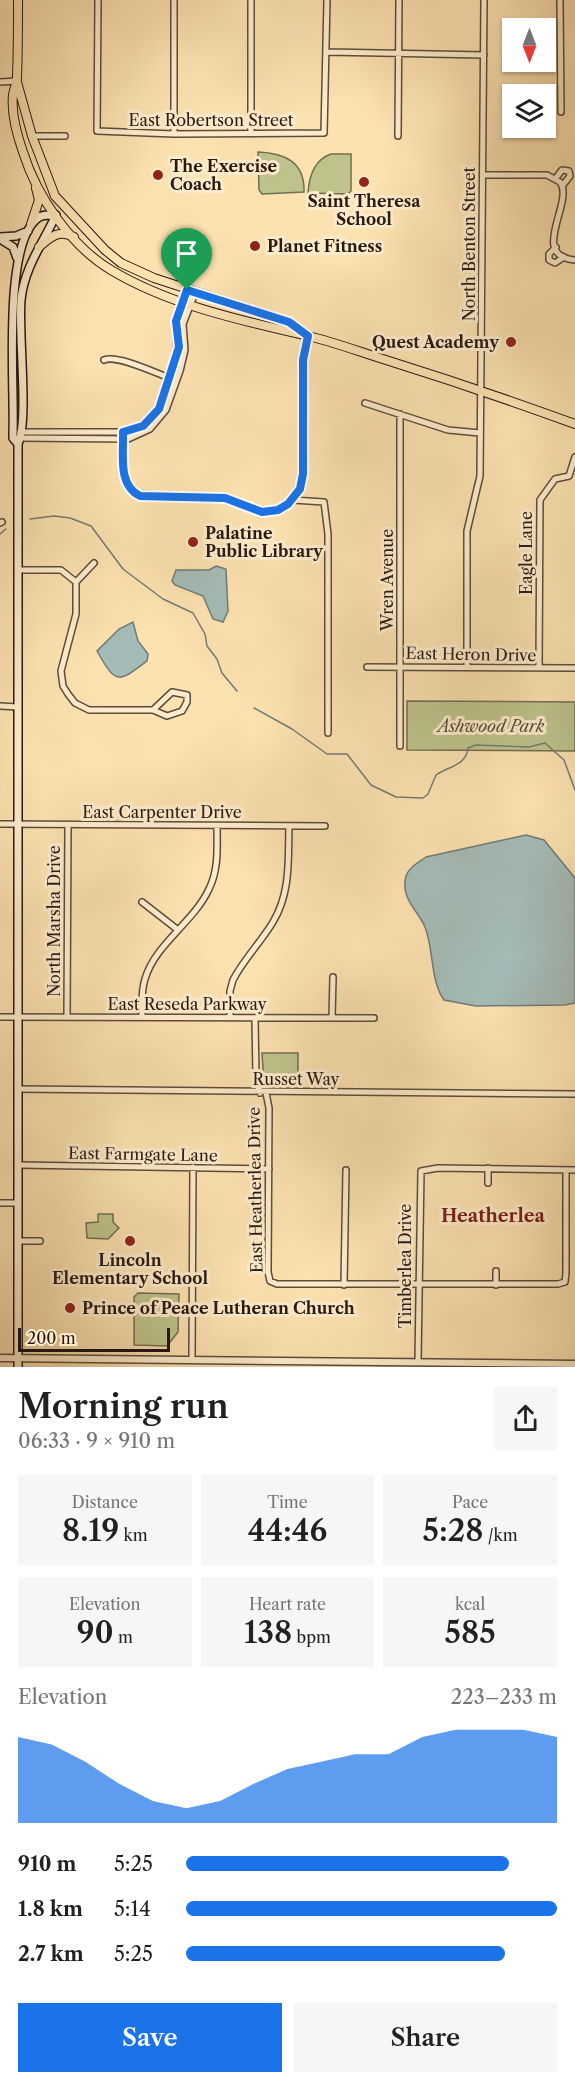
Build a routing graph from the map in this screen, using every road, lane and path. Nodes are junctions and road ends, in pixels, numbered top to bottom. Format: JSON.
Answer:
{"nodes":[{"id":1,"x":18,"y":0,"type":"edge"},
{"id":2,"x":98,"y":0,"type":"edge"},
{"id":3,"x":174,"y":0,"type":"edge"},
{"id":4,"x":251,"y":0,"type":"edge"},
{"id":5,"x":327,"y":0,"type":"edge"},
{"id":6,"x":399,"y":0,"type":"edge"},
{"id":7,"x":484,"y":0,"type":"edge"},
{"id":8,"x":560,"y":0,"type":"edge"},
{"id":9,"x":328,"y":52,"type":"junction"},
{"id":10,"x":399,"y":54,"type":"junction"},
{"id":11,"x":484,"y":55,"type":"junction"},
{"id":12,"x":17,"y":81,"type":"junction"},
{"id":13,"x":0,"y":82,"type":"edge"},
{"id":14,"x":561,"y":112,"type":"dead end"},
{"id":15,"x":174,"y":134,"type":"junction"},
{"id":16,"x":251,"y":134,"type":"junction"},
{"id":17,"x":32,"y":135,"type":"junction"},
{"id":18,"x":65,"y":136,"type":"dead end"},
{"id":19,"x":398,"y":136,"type":"dead end"},
{"id":20,"x":32,"y":175,"type":"junction"},
{"id":21,"x":483,"y":175,"type":"junction"},
{"id":22,"x":556,"y":178,"type":"junction"},
{"id":23,"x":563,"y":185,"type":"junction"},
{"id":24,"x":55,"y":196,"type":"junction"},
{"id":25,"x":56,"y":214,"type":"junction"},
{"id":26,"x":30,"y":227,"type":"junction"},
{"id":27,"x":0,"y":238,"type":"edge"},
{"id":28,"x":74,"y":238,"type":"junction"},
{"id":29,"x":101,"y":246,"type":"junction"},
{"id":30,"x":39,"y":247,"type":"junction"},
{"id":31,"x":556,"y":247,"type":"junction"},
{"id":32,"x":564,"y":257,"type":"junction"},
{"id":33,"x":575,"y":260,"type":"edge"},
{"id":34,"x":18,"y":262,"type":"junction"},
{"id":35,"x":191,"y":292,"type":"junction"},
{"id":36,"x":187,"y":302,"type":"junction"},
{"id":37,"x":13,"y":312,"type":"junction"},
{"id":38,"x":21,"y":330,"type":"junction"},
{"id":39,"x":308,"y":336,"type":"junction"},
{"id":40,"x":104,"y":360,"type":"dead end"},
{"id":41,"x":170,"y":378,"type":"junction"},
{"id":42,"x":176,"y":381,"type":"junction"},
{"id":43,"x":482,"y":390,"type":"junction"},
{"id":44,"x":365,"y":404,"type":"dead end"},
{"id":45,"x":400,"y":414,"type":"junction"},
{"id":46,"x":575,"y":424,"type":"edge"},
{"id":47,"x":480,"y":433,"type":"junction"},
{"id":48,"x":123,"y":436,"type":"junction"},
{"id":49,"x":17,"y":437,"type":"junction"},
{"id":50,"x":575,"y":457,"type":"edge"},
{"id":51,"x":572,"y":476,"type":"edge"},
{"id":52,"x":292,"y":500,"type":"junction"},
{"id":53,"x":94,"y":563,"type":"dead end"},
{"id":54,"x":18,"y":570,"type":"junction"},
{"id":55,"x":76,"y":582,"type":"junction"},
{"id":56,"x":467,"y":666,"type":"junction"},
{"id":57,"x":367,"y":667,"type":"dead end"},
{"id":58,"x":401,"y":667,"type":"junction"},
{"id":59,"x":539,"y":668,"type":"junction"},
{"id":60,"x":575,"y":668,"type":"edge"},
{"id":61,"x":0,"y":706,"type":"edge"},
{"id":62,"x":18,"y":707,"type":"junction"},
{"id":63,"x":153,"y":710,"type":"junction"},
{"id":64,"x":328,"y":733,"type":"dead end"},
{"id":65,"x":400,"y":746,"type":"dead end"},
{"id":66,"x":0,"y":824,"type":"edge"},
{"id":67,"x":18,"y":824,"type":"junction"},
{"id":68,"x":68,"y":825,"type":"junction"},
{"id":69,"x":217,"y":826,"type":"junction"},
{"id":70,"x":289,"y":826,"type":"junction"},
{"id":71,"x":325,"y":826,"type":"dead end"},
{"id":72,"x":142,"y":902,"type":"dead end"},
{"id":73,"x":178,"y":930,"type":"junction"},
{"id":74,"x":333,"y":977,"type":"dead end"},
{"id":75,"x":142,"y":1016,"type":"junction"},
{"id":76,"x":0,"y":1017,"type":"edge"},
{"id":77,"x":18,"y":1017,"type":"junction"},
{"id":78,"x":67,"y":1017,"type":"junction"},
{"id":79,"x":230,"y":1017,"type":"junction"},
{"id":80,"x":255,"y":1018,"type":"junction"},
{"id":81,"x":332,"y":1018,"type":"junction"},
{"id":82,"x":374,"y":1018,"type":"dead end"},
{"id":83,"x":18,"y":1089,"type":"junction"},
{"id":84,"x":263,"y":1093,"type":"junction"},
{"id":85,"x":575,"y":1094,"type":"edge"},
{"id":86,"x":18,"y":1165,"type":"junction"},
{"id":87,"x":193,"y":1167,"type":"junction"},
{"id":88,"x":488,"y":1168,"type":"junction"},
{"id":89,"x":268,"y":1169,"type":"junction"},
{"id":90,"x":346,"y":1170,"type":"dead end"},
{"id":91,"x":566,"y":1170,"type":"junction"},
{"id":92,"x":575,"y":1170,"type":"edge"},
{"id":93,"x":488,"y":1183,"type":"dead end"},
{"id":94,"x":0,"y":1203,"type":"edge"},
{"id":95,"x":18,"y":1203,"type":"junction"},
{"id":96,"x":18,"y":1241,"type":"junction"},
{"id":97,"x":40,"y":1241,"type":"dead end"},
{"id":98,"x":496,"y":1271,"type":"dead end"},
{"id":99,"x":344,"y":1285,"type":"junction"},
{"id":100,"x":496,"y":1285,"type":"junction"},
{"id":101,"x":418,"y":1286,"type":"junction"},
{"id":102,"x":0,"y":1358,"type":"edge"},
{"id":103,"x":18,"y":1358,"type":"junction"},
{"id":104,"x":192,"y":1359,"type":"junction"},
{"id":105,"x":418,"y":1361,"type":"junction"},
{"id":106,"x":362,"y":1364,"type":"edge"},
{"id":107,"x":575,"y":1364,"type":"edge"},
{"id":108,"x":18,"y":1367,"type":"edge"}],
"edges":[{"from":1,"to":12,"type":"main road"},
{"from":2,"to":15,"type":"street","name":"East Robertson Street"},
{"from":3,"to":15,"type":"street"},
{"from":4,"to":16,"type":"street"},
{"from":5,"to":9,"type":"street"},
{"from":6,"to":10,"type":"street"},
{"from":7,"to":11,"type":"street","name":"North Benton Street"},
{"from":8,"to":14,"type":"street"},
{"from":9,"to":10,"type":"street"},
{"from":9,"to":16,"type":"street","name":"East Robertson Street"},
{"from":10,"to":11,"type":"street"},
{"from":10,"to":19,"type":"street"},
{"from":11,"to":21,"type":"street","name":"North Benton Street"},
{"from":12,"to":13,"type":"street"},
{"from":12,"to":17,"type":"main road"},
{"from":12,"to":20,"type":"main road"},
{"from":15,"to":16,"type":"street","name":"East Robertson Street"},
{"from":17,"to":18,"type":"street"},
{"from":17,"to":24,"type":"main road"},
{"from":20,"to":25,"type":"main road"},
{"from":20,"to":26,"type":"main road"},
{"from":21,"to":22,"type":"street"},
{"from":21,"to":43,"type":"street","name":"North Benton Street"},
{"from":22,"to":23,"type":"street"},
{"from":22,"to":23,"type":"street"},
{"from":23,"to":31,"type":"street"},
{"from":24,"to":25,"type":"main road"},
{"from":24,"to":29,"type":"main road"},
{"from":25,"to":26,"type":"main road"},
{"from":25,"to":28,"type":"main road"},
{"from":25,"to":29,"type":"main road"},
{"from":25,"to":30,"type":"main road"},
{"from":26,"to":27,"type":"main road"},
{"from":26,"to":34,"type":"main road"},
{"from":27,"to":34,"type":"main road"},
{"from":28,"to":30,"type":"main road"},
{"from":28,"to":36,"type":"main road"},
{"from":29,"to":35,"type":"main road"},
{"from":30,"to":38,"type":"main road"},
{"from":31,"to":32,"type":"street"},
{"from":31,"to":32,"type":"street"},
{"from":32,"to":33,"type":"street"},
{"from":34,"to":37,"type":"main road"},
{"from":35,"to":36,"type":"street"},
{"from":35,"to":39,"type":"main road"},
{"from":36,"to":39,"type":"main road"},
{"from":36,"to":41,"type":"street"},
{"from":36,"to":42,"type":"street"},
{"from":37,"to":38,"type":"main road"},
{"from":37,"to":49,"type":"main road"},
{"from":38,"to":49,"type":"main road"},
{"from":39,"to":43,"type":"main road"},
{"from":39,"to":52,"type":"street"},
{"from":40,"to":41,"type":"street"},
{"from":41,"to":42,"type":"street"},
{"from":41,"to":48,"type":"street"},
{"from":42,"to":48,"type":"street"},
{"from":43,"to":46,"type":"main road"},
{"from":43,"to":47,"type":"street","name":"North Benton Street"},
{"from":44,"to":45,"type":"street"},
{"from":45,"to":47,"type":"street"},
{"from":45,"to":58,"type":"street","name":"Wren Avenue"},
{"from":47,"to":56,"type":"street","name":"North Benton Street"},
{"from":48,"to":49,"type":"street"},
{"from":48,"to":52,"type":"street"},
{"from":49,"to":54,"type":"main road"},
{"from":50,"to":51,"type":"street","name":"Eagle Lane"},
{"from":51,"to":59,"type":"street","name":"Eagle Lane"},
{"from":52,"to":64,"type":"street"},
{"from":53,"to":55,"type":"street"},
{"from":54,"to":55,"type":"street"},
{"from":54,"to":62,"type":"main road"},
{"from":55,"to":63,"type":"street"},
{"from":56,"to":58,"type":"street","name":"East Heron Drive"},
{"from":56,"to":59,"type":"street","name":"East Heron Drive"},
{"from":57,"to":58,"type":"street","name":"East Heron Drive"},
{"from":58,"to":65,"type":"street","name":"Wren Avenue"},
{"from":59,"to":60,"type":"street","name":"East Heron Drive"},
{"from":61,"to":62,"type":"street"},
{"from":62,"to":67,"type":"main road"},
{"from":63,"to":63,"type":"street"},
{"from":66,"to":67,"type":"street","name":"East Carpenter Drive"},
{"from":67,"to":68,"type":"street","name":"East Carpenter Drive"},
{"from":67,"to":77,"type":"main road"},
{"from":68,"to":69,"type":"street","name":"East Carpenter Drive"},
{"from":68,"to":78,"type":"street","name":"North Marsha Drive"},
{"from":69,"to":70,"type":"street","name":"East Carpenter Drive"},
{"from":69,"to":73,"type":"street"},
{"from":70,"to":71,"type":"street","name":"East Carpenter Drive"},
{"from":70,"to":79,"type":"street"},
{"from":72,"to":73,"type":"street"},
{"from":73,"to":75,"type":"street"},
{"from":74,"to":81,"type":"street"},
{"from":75,"to":78,"type":"street","name":"East Reseda Parkway"},
{"from":75,"to":79,"type":"street","name":"East Reseda Parkway"},
{"from":76,"to":77,"type":"street","name":"East Reseda Parkway"},
{"from":77,"to":78,"type":"street","name":"East Reseda Parkway"},
{"from":77,"to":83,"type":"main road"},
{"from":79,"to":80,"type":"street","name":"East Reseda Parkway"},
{"from":80,"to":81,"type":"street","name":"East Reseda Parkway"},
{"from":80,"to":84,"type":"street","name":"East Heatherlea Drive"},
{"from":81,"to":82,"type":"street","name":"East Reseda Parkway"},
{"from":83,"to":84,"type":"street","name":"Russet Way"},
{"from":83,"to":86,"type":"main road"},
{"from":84,"to":85,"type":"street","name":"Russet Way"},
{"from":84,"to":89,"type":"street","name":"East Heatherlea Drive"},
{"from":86,"to":87,"type":"street","name":"East Farmgate Lane"},
{"from":86,"to":95,"type":"main road"},
{"from":87,"to":89,"type":"street","name":"East Farmgate Lane"},
{"from":87,"to":104,"type":"street"},
{"from":88,"to":91,"type":"street"},
{"from":88,"to":93,"type":"street"},
{"from":88,"to":101,"type":"street","name":"Timberlea Drive"},
{"from":89,"to":99,"type":"street","name":"East Heatherlea Drive"},
{"from":90,"to":99,"type":"street"},
{"from":91,"to":92,"type":"street"},
{"from":91,"to":100,"type":"street","name":"East Heatherlea Drive"},
{"from":94,"to":95,"type":"street"},
{"from":95,"to":96,"type":"main road"},
{"from":96,"to":97,"type":"street"},
{"from":96,"to":103,"type":"main road"},
{"from":98,"to":100,"type":"street"},
{"from":99,"to":101,"type":"street","name":"East Heatherlea Drive"},
{"from":100,"to":101,"type":"street","name":"East Heatherlea Drive"},
{"from":101,"to":105,"type":"street","name":"Timberlea Drive"},
{"from":102,"to":103,"type":"street"},
{"from":103,"to":104,"type":"street"},
{"from":103,"to":108,"type":"main road"},
{"from":104,"to":106,"type":"street"},
{"from":105,"to":106,"type":"street"},
{"from":105,"to":107,"type":"street"}]}
